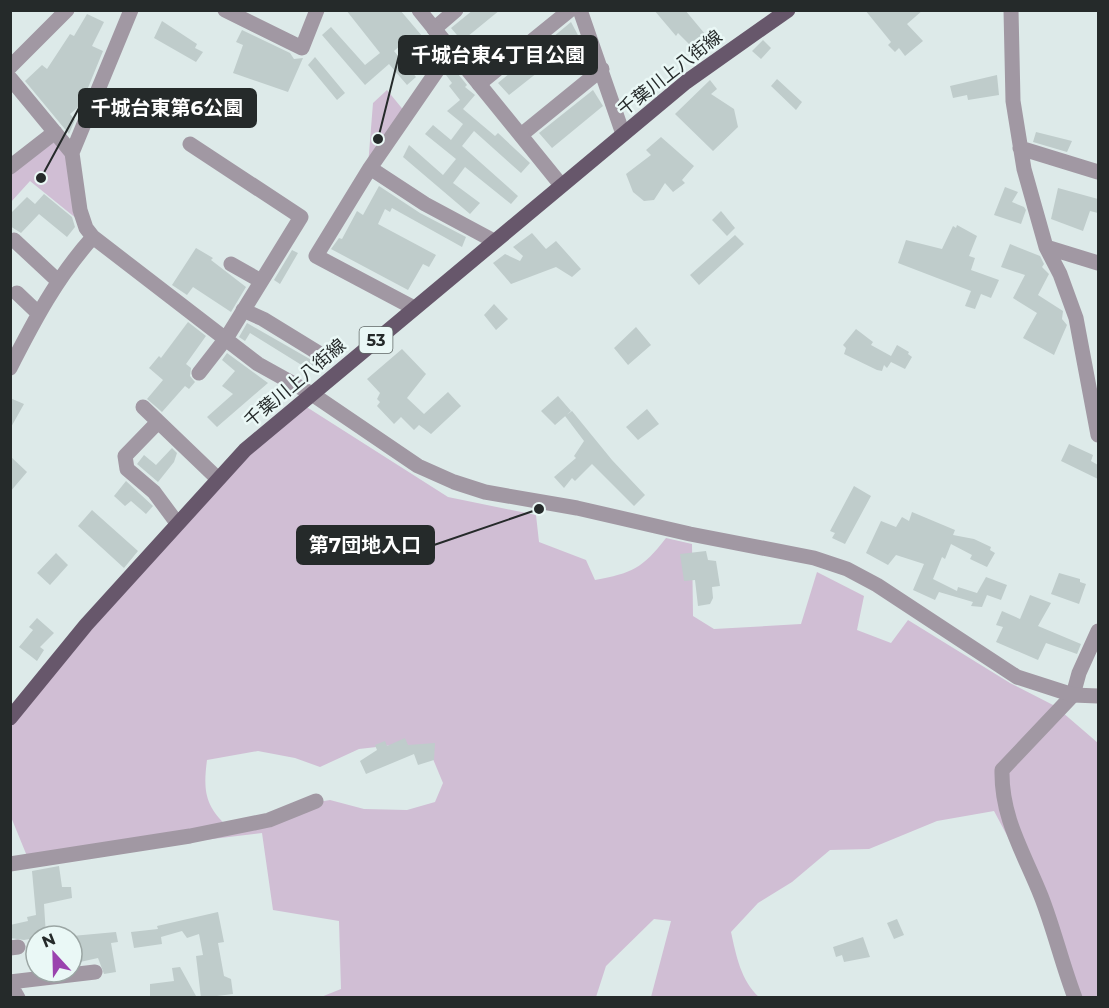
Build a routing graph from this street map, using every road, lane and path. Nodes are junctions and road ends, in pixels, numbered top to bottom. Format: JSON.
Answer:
{"nodes":[{"id":1,"x":67,"y":10,"type":"edge"},
{"id":2,"x":131,"y":10,"type":"edge"},
{"id":3,"x":225,"y":10,"type":"edge"},
{"id":4,"x":317,"y":10,"type":"edge"},
{"id":5,"x":419,"y":10,"type":"edge"},
{"id":6,"x":456,"y":10,"type":"edge"},
{"id":7,"x":570,"y":10,"type":"edge"},
{"id":8,"x":580,"y":10,"type":"edge"},
{"id":9,"x":788,"y":10,"type":"edge"},
{"id":10,"x":1011,"y":10,"type":"edge"},
{"id":11,"x":243,"y":15,"type":"edge"},
{"id":12,"x":434,"y":28,"type":"junction"},
{"id":13,"x":452,"y":50,"type":"junction"},
{"id":14,"x":10,"y":67,"type":"edge"},
{"id":15,"x":602,"y":69,"type":"junction"},
{"id":16,"x":10,"y":78,"type":"edge"},
{"id":17,"x":479,"y":84,"type":"junction"},
{"id":18,"x":55,"y":132,"type":"junction"},
{"id":19,"x":623,"y":134,"type":"junction"},
{"id":20,"x":521,"y":135,"type":"junction"},
{"id":21,"x":190,"y":144,"type":"dead end"},
{"id":22,"x":1020,"y":148,"type":"junction"},
{"id":23,"x":72,"y":153,"type":"junction"},
{"id":24,"x":10,"y":167,"type":"edge"},
{"id":25,"x":370,"y":168,"type":"junction"},
{"id":26,"x":1098,"y":172,"type":"edge"},
{"id":27,"x":561,"y":185,"type":"junction"},
{"id":28,"x":93,"y":237,"type":"junction"},
{"id":29,"x":14,"y":240,"type":"dead end"},
{"id":30,"x":494,"y":241,"type":"junction"},
{"id":31,"x":1046,"y":247,"type":"junction"},
{"id":32,"x":1098,"y":263,"type":"edge"},
{"id":33,"x":231,"y":264,"type":"dead end"},
{"id":34,"x":58,"y":281,"type":"junction"},
{"id":35,"x":261,"y":281,"type":"junction"},
{"id":36,"x":17,"y":293,"type":"dead end"},
{"id":37,"x":414,"y":308,"type":"junction"},
{"id":38,"x":243,"y":310,"type":"junction"},
{"id":39,"x":38,"y":313,"type":"junction"},
{"id":40,"x":226,"y":337,"type":"junction"},
{"id":41,"x":320,"y":354,"type":"dead end"},
{"id":42,"x":10,"y":368,"type":"edge"},
{"id":43,"x":199,"y":373,"type":"dead end"},
{"id":44,"x":312,"y":394,"type":"junction"},
{"id":45,"x":143,"y":408,"type":"dead end"},
{"id":46,"x":157,"y":423,"type":"junction"},
{"id":47,"x":1098,"y":435,"type":"edge"},
{"id":48,"x":217,"y":478,"type":"junction"},
{"id":49,"x":177,"y":523,"type":"junction"},
{"id":50,"x":1098,"y":631,"type":"edge"},
{"id":51,"x":1073,"y":695,"type":"junction"},
{"id":52,"x":1098,"y":696,"type":"edge"},
{"id":53,"x":10,"y":718,"type":"edge"},
{"id":54,"x":316,"y":801,"type":"dead end"},
{"id":55,"x":10,"y":864,"type":"edge"},
{"id":56,"x":95,"y":972,"type":"dead end"},
{"id":57,"x":10,"y":983,"type":"edge"},
{"id":58,"x":18,"y":998,"type":"edge"},
{"id":59,"x":1075,"y":998,"type":"edge"}],
"edges":[{"from":1,"to":14,"type":"street"},
{"from":2,"to":23,"type":"street"},
{"from":3,"to":11,"type":"street"},
{"from":4,"to":11,"type":"street"},
{"from":5,"to":12,"type":"street"},
{"from":6,"to":12,"type":"street"},
{"from":7,"to":17,"type":"street"},
{"from":8,"to":15,"type":"street"},
{"from":9,"to":19,"type":"main road","name":"千葉川上八街線","number":"53"},
{"from":10,"to":22,"type":"street"},
{"from":12,"to":13,"type":"street"},
{"from":13,"to":17,"type":"street"},
{"from":13,"to":25,"type":"street"},
{"from":15,"to":19,"type":"street"},
{"from":15,"to":20,"type":"street"},
{"from":16,"to":18,"type":"street"},
{"from":17,"to":20,"type":"street"},
{"from":18,"to":23,"type":"street"},
{"from":18,"to":24,"type":"street"},
{"from":19,"to":27,"type":"main road","name":"千葉川上八街線","number":"53"},
{"from":20,"to":27,"type":"street"},
{"from":21,"to":35,"type":"street"},
{"from":22,"to":26,"type":"street"},
{"from":22,"to":31,"type":"street"},
{"from":23,"to":28,"type":"street"},
{"from":25,"to":30,"type":"street"},
{"from":25,"to":37,"type":"street"},
{"from":27,"to":30,"type":"main road","name":"千葉川上八街線","number":"53"},
{"from":28,"to":34,"type":"street"},
{"from":28,"to":40,"type":"street"},
{"from":29,"to":34,"type":"street"},
{"from":30,"to":37,"type":"main road","name":"千葉川上八街線","number":"53"},
{"from":31,"to":32,"type":"street"},
{"from":31,"to":47,"type":"street"},
{"from":33,"to":35,"type":"street"},
{"from":34,"to":39,"type":"street"},
{"from":35,"to":38,"type":"street"},
{"from":36,"to":39,"type":"street"},
{"from":37,"to":44,"type":"main road","name":"千葉川上八街線","number":"53"},
{"from":38,"to":40,"type":"street"},
{"from":38,"to":41,"type":"street"},
{"from":39,"to":42,"type":"street"},
{"from":40,"to":43,"type":"street"},
{"from":40,"to":44,"type":"street"},
{"from":44,"to":48,"type":"main road","name":"千葉川上八街線","number":"53"},
{"from":44,"to":51,"type":"street"},
{"from":45,"to":46,"type":"street"},
{"from":46,"to":48,"type":"street"},
{"from":46,"to":49,"type":"street"},
{"from":48,"to":49,"type":"main road","name":"千葉川上八街線","number":"53"},
{"from":49,"to":53,"type":"main road","name":"千葉川上八街線","number":"53"},
{"from":50,"to":51,"type":"street"},
{"from":51,"to":52,"type":"street"},
{"from":51,"to":59,"type":"street"},
{"from":54,"to":55,"type":"street"},
{"from":56,"to":57,"type":"street"},
{"from":57,"to":58,"type":"street"}]}
